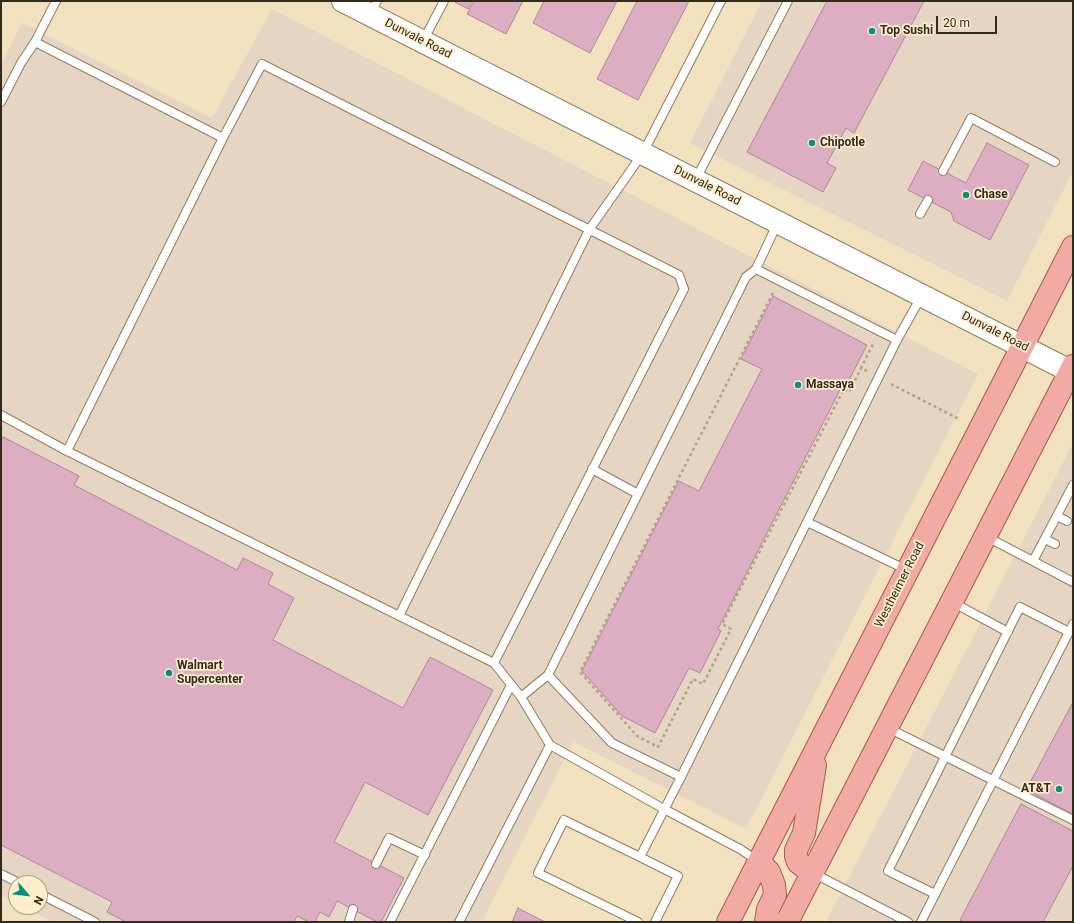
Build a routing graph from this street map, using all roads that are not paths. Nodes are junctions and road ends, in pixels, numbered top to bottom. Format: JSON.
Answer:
{"nodes":[{"id":1,"x":56,"y":1,"type":"edge"},
{"id":2,"x":343,"y":1,"type":"edge"},
{"id":3,"x":444,"y":1,"type":"edge"},
{"id":4,"x":721,"y":1,"type":"edge"},
{"id":5,"x":788,"y":1,"type":"edge"},
{"id":6,"x":374,"y":8,"type":"edge"},
{"id":7,"x":422,"y":41,"type":"junction"},
{"id":8,"x":35,"y":42,"type":"junction"},
{"id":9,"x":1,"y":102,"type":"edge"},
{"id":10,"x":223,"y":138,"type":"junction"},
{"id":11,"x":643,"y":153,"type":"junction"},
{"id":12,"x":1055,"y":162,"type":"dead end"},
{"id":13,"x":943,"y":171,"type":"dead end"},
{"id":14,"x":696,"y":180,"type":"junction"},
{"id":15,"x":928,"y":200,"type":"dead end"},
{"id":16,"x":920,"y":214,"type":"dead end"},
{"id":17,"x":778,"y":222,"type":"junction"},
{"id":18,"x":589,"y":230,"type":"junction"},
{"id":19,"x":1073,"y":247,"type":"edge"},
{"id":20,"x":756,"y":269,"type":"junction"},
{"id":21,"x":922,"y":295,"type":"junction"},
{"id":22,"x":897,"y":340,"type":"junction"},
{"id":23,"x":1022,"y":346,"type":"junction"},
{"id":24,"x":1072,"y":368,"type":"edge"},
{"id":25,"x":1,"y":415,"type":"edge"},
{"id":26,"x":67,"y":450,"type":"junction"},
{"id":27,"x":592,"y":469,"type":"junction"},
{"id":28,"x":1073,"y":485,"type":"edge"},
{"id":29,"x":638,"y":494,"type":"junction"},
{"id":30,"x":1071,"y":495,"type":"edge"},
{"id":31,"x":1057,"y":516,"type":"junction"},
{"id":32,"x":1066,"y":521,"type":"dead end"},
{"id":33,"x":807,"y":522,"type":"junction"},
{"id":34,"x":986,"y":536,"type":"junction"},
{"id":35,"x":1045,"y":539,"type":"junction"},
{"id":36,"x":1055,"y":544,"type":"dead end"},
{"id":37,"x":1033,"y":561,"type":"junction"},
{"id":38,"x":908,"y":570,"type":"junction"},
{"id":39,"x":1073,"y":582,"type":"edge"},
{"id":40,"x":952,"y":602,"type":"junction"},
{"id":41,"x":399,"y":616,"type":"junction"},
{"id":42,"x":1073,"y":624,"type":"edge"},
{"id":43,"x":1008,"y":632,"type":"junction"},
{"id":44,"x":1069,"y":632,"type":"junction"},
{"id":45,"x":494,"y":663,"type":"junction"},
{"id":46,"x":548,"y":675,"type":"junction"},
{"id":47,"x":511,"y":685,"type":"junction"},
{"id":48,"x":521,"y":698,"type":"junction"},
{"id":49,"x":887,"y":728,"type":"junction"},
{"id":50,"x":819,"y":744,"type":"junction"},
{"id":51,"x":550,"y":745,"type":"junction"},
{"id":52,"x":945,"y":756,"type":"junction"},
{"id":53,"x":681,"y":777,"type":"junction"},
{"id":54,"x":993,"y":780,"type":"junction"},
{"id":55,"x":664,"y":809,"type":"junction"},
{"id":56,"x":1073,"y":820,"type":"edge"},
{"id":57,"x":425,"y":855,"type":"junction"},
{"id":58,"x":640,"y":857,"type":"junction"},
{"id":59,"x":759,"y":862,"type":"junction"},
{"id":60,"x":376,"y":864,"type":"dead end"},
{"id":61,"x":812,"y":873,"type":"junction"},
{"id":62,"x":935,"y":894,"type":"junction"},
{"id":63,"x":48,"y":898,"type":"edge"},
{"id":64,"x":353,"y":909,"type":"dead end"},
{"id":65,"x":903,"y":921,"type":"edge"},
{"id":66,"x":95,"y":922,"type":"edge"},
{"id":67,"x":349,"y":922,"type":"edge"},
{"id":68,"x":390,"y":922,"type":"edge"},
{"id":69,"x":459,"y":922,"type":"edge"},
{"id":70,"x":638,"y":922,"type":"edge"},
{"id":71,"x":655,"y":922,"type":"edge"},
{"id":72,"x":728,"y":922,"type":"edge"},
{"id":73,"x":766,"y":922,"type":"edge"},
{"id":74,"x":787,"y":922,"type":"edge"},
{"id":75,"x":921,"y":922,"type":"edge"}],
"edges":[{"from":1,"to":8,"type":"lane"},
{"from":2,"to":6,"type":"street","name":"Dunvale Road"},
{"from":3,"to":7,"type":"lane"},
{"from":4,"to":11,"type":"lane"},
{"from":5,"to":14,"type":"lane"},
{"from":6,"to":7,"type":"street","name":"Dunvale Road"},
{"from":7,"to":11,"type":"street","name":"Dunvale Road"},
{"from":8,"to":9,"type":"lane"},
{"from":8,"to":10,"type":"lane"},
{"from":10,"to":18,"type":"lane"},
{"from":10,"to":26,"type":"lane"},
{"from":11,"to":14,"type":"street","name":"Dunvale Road"},
{"from":11,"to":18,"type":"lane"},
{"from":12,"to":13,"type":"lane"},
{"from":14,"to":17,"type":"street","name":"Dunvale Road"},
{"from":15,"to":16,"type":"lane"},
{"from":17,"to":20,"type":"lane"},
{"from":17,"to":21,"type":"street","name":"Dunvale Road"},
{"from":18,"to":27,"type":"lane"},
{"from":18,"to":41,"type":"lane"},
{"from":19,"to":23,"type":"main road","name":"Westheimer Road"},
{"from":20,"to":22,"type":"lane"},
{"from":20,"to":29,"type":"lane"},
{"from":21,"to":22,"type":"lane"},
{"from":21,"to":23,"type":"street","name":"Dunvale Road"},
{"from":22,"to":33,"type":"lane"},
{"from":23,"to":24,"type":"street","name":"Dunvale Road"},
{"from":23,"to":38,"type":"main road","name":"Westheimer Road"},
{"from":24,"to":34,"type":"main road"},
{"from":25,"to":26,"type":"lane"},
{"from":26,"to":41,"type":"lane"},
{"from":27,"to":29,"type":"lane"},
{"from":27,"to":45,"type":"lane"},
{"from":28,"to":30,"type":"lane"},
{"from":29,"to":46,"type":"lane"},
{"from":30,"to":31,"type":"lane"},
{"from":31,"to":32,"type":"lane"},
{"from":31,"to":35,"type":"lane"},
{"from":33,"to":38,"type":"lane"},
{"from":33,"to":53,"type":"lane"},
{"from":34,"to":37,"type":"lane"},
{"from":34,"to":40,"type":"main road"},
{"from":35,"to":36,"type":"lane"},
{"from":35,"to":37,"type":"lane"},
{"from":37,"to":39,"type":"lane"},
{"from":38,"to":50,"type":"main road","name":"Westheimer Road"},
{"from":40,"to":43,"type":"lane"},
{"from":40,"to":49,"type":"main road"},
{"from":41,"to":45,"type":"lane"},
{"from":42,"to":44,"type":"lane"},
{"from":43,"to":44,"type":"lane"},
{"from":43,"to":52,"type":"lane"},
{"from":44,"to":54,"type":"lane"},
{"from":45,"to":47,"type":"lane"},
{"from":46,"to":48,"type":"lane"},
{"from":46,"to":53,"type":"lane"},
{"from":47,"to":48,"type":"lane"},
{"from":47,"to":57,"type":"lane"},
{"from":48,"to":51,"type":"lane"},
{"from":49,"to":52,"type":"lane"},
{"from":49,"to":61,"type":"main road"},
{"from":50,"to":59,"type":"main road","name":"Westheimer Road"},
{"from":50,"to":61,"type":"main road"},
{"from":51,"to":55,"type":"lane"},
{"from":51,"to":69,"type":"lane"},
{"from":52,"to":54,"type":"lane"},
{"from":52,"to":62,"type":"lane"},
{"from":53,"to":55,"type":"lane"},
{"from":54,"to":56,"type":"lane"},
{"from":54,"to":62,"type":"lane"},
{"from":55,"to":58,"type":"lane"},
{"from":55,"to":59,"type":"lane"},
{"from":57,"to":60,"type":"lane"},
{"from":57,"to":68,"type":"lane"},
{"from":58,"to":70,"type":"lane"},
{"from":58,"to":71,"type":"lane"},
{"from":59,"to":72,"type":"main road","name":"Westheimer Road"},
{"from":59,"to":73,"type":"main road"},
{"from":61,"to":65,"type":"lane"},
{"from":61,"to":74,"type":"main road"},
{"from":62,"to":75,"type":"lane"},
{"from":63,"to":66,"type":"lane"},
{"from":64,"to":67,"type":"lane"}]}
